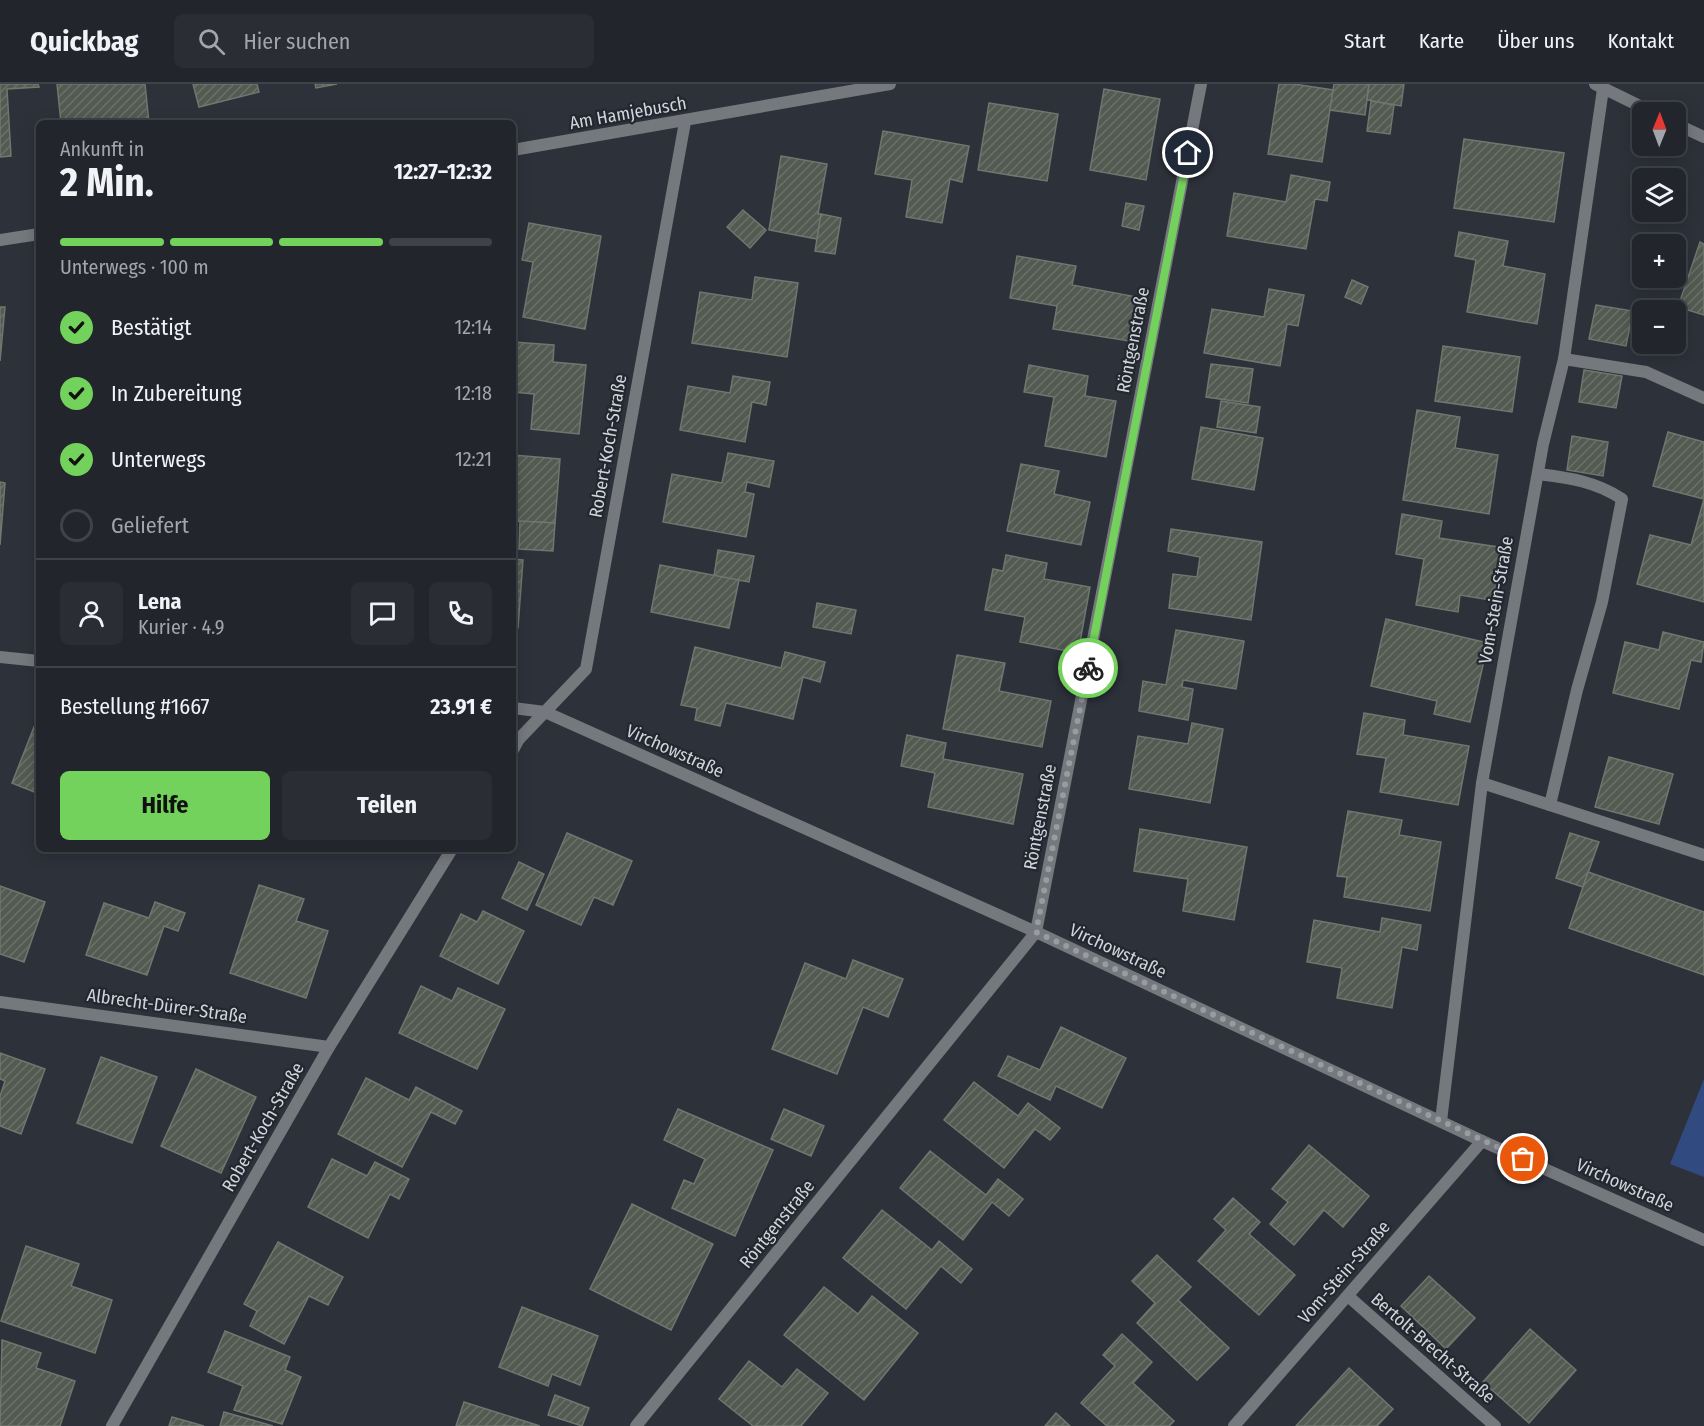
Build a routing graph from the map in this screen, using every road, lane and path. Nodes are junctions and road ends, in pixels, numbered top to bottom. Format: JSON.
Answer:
{"nodes":[{"id":1,"x":890,"y":84,"type":"edge"},
{"id":2,"x":1201,"y":84,"type":"edge"},
{"id":3,"x":1599,"y":87,"type":"edge"},
{"id":4,"x":1632,"y":103,"type":"edge"},
{"id":5,"x":685,"y":122,"type":"junction"},
{"id":6,"x":1686,"y":129,"type":"edge"},
{"id":7,"x":1704,"y":137,"type":"edge"},
{"id":8,"x":516,"y":150,"type":"edge"},
{"id":9,"x":36,"y":234,"type":"edge"},
{"id":10,"x":0,"y":240,"type":"edge"},
{"id":11,"x":1564,"y":359,"type":"junction"},
{"id":12,"x":1704,"y":398,"type":"edge"},
{"id":13,"x":1538,"y":474,"type":"junction"},
{"id":14,"x":0,"y":657,"type":"edge"},
{"id":15,"x":36,"y":661,"type":"edge"},
{"id":16,"x":516,"y":708,"type":"edge"},
{"id":17,"x":545,"y":712,"type":"junction"},
{"id":18,"x":516,"y":744,"type":"edge"},
{"id":19,"x":1482,"y":783,"type":"junction"},
{"id":20,"x":1550,"y":805,"type":"junction"},
{"id":21,"x":450,"y":852,"type":"edge"},
{"id":22,"x":1704,"y":855,"type":"edge"},
{"id":23,"x":1036,"y":932,"type":"junction"},
{"id":24,"x":0,"y":1002,"type":"edge"},
{"id":25,"x":329,"y":1047,"type":"junction"},
{"id":26,"x":1440,"y":1121,"type":"junction"},
{"id":27,"x":1482,"y":1141,"type":"junction"},
{"id":28,"x":1704,"y":1240,"type":"edge"},
{"id":29,"x":1348,"y":1296,"type":"junction"},
{"id":30,"x":112,"y":1426,"type":"edge"},
{"id":31,"x":636,"y":1426,"type":"edge"},
{"id":32,"x":1234,"y":1426,"type":"edge"},
{"id":33,"x":1495,"y":1426,"type":"edge"}],
"edges":[{"from":1,"to":5,"type":"street","name":"Am Hamjebusch"},
{"from":2,"to":23,"type":"street","name":"Röntgenstraße"},
{"from":3,"to":4,"type":"street"},
{"from":3,"to":11,"type":"street","name":"Vom-Stein-Straße"},
{"from":5,"to":8,"type":"street","name":"Am Hamjebusch"},
{"from":5,"to":17,"type":"street","name":"Robert-Koch-Straße"},
{"from":6,"to":7,"type":"street"},
{"from":9,"to":10,"type":"street"},
{"from":11,"to":12,"type":"street"},
{"from":11,"to":13,"type":"street","name":"Vom-Stein-Straße"},
{"from":13,"to":19,"type":"street","name":"Vom-Stein-Straße"},
{"from":13,"to":20,"type":"street"},
{"from":14,"to":15,"type":"street"},
{"from":16,"to":17,"type":"street","name":"Virchowstraße"},
{"from":17,"to":18,"type":"street","name":"Robert-Koch-Straße"},
{"from":17,"to":23,"type":"street","name":"Virchowstraße"},
{"from":19,"to":20,"type":"street"},
{"from":19,"to":26,"type":"street","name":"Vom-Stein-Straße"},
{"from":20,"to":22,"type":"street"},
{"from":21,"to":25,"type":"street","name":"Robert-Koch-Straße"},
{"from":23,"to":26,"type":"street","name":"Virchowstraße"},
{"from":23,"to":31,"type":"street","name":"Röntgenstraße"},
{"from":24,"to":25,"type":"street","name":"Albrecht-Dürer-Straße"},
{"from":25,"to":30,"type":"street","name":"Robert-Koch-Straße"},
{"from":26,"to":27,"type":"street","name":"Virchowstraße"},
{"from":27,"to":28,"type":"street","name":"Virchowstraße"},
{"from":27,"to":29,"type":"street","name":"Vom-Stein-Straße"},
{"from":29,"to":32,"type":"street","name":"Vom-Stein-Straße"},
{"from":29,"to":33,"type":"street","name":"Bertolt-Brecht-Straße"}]}
